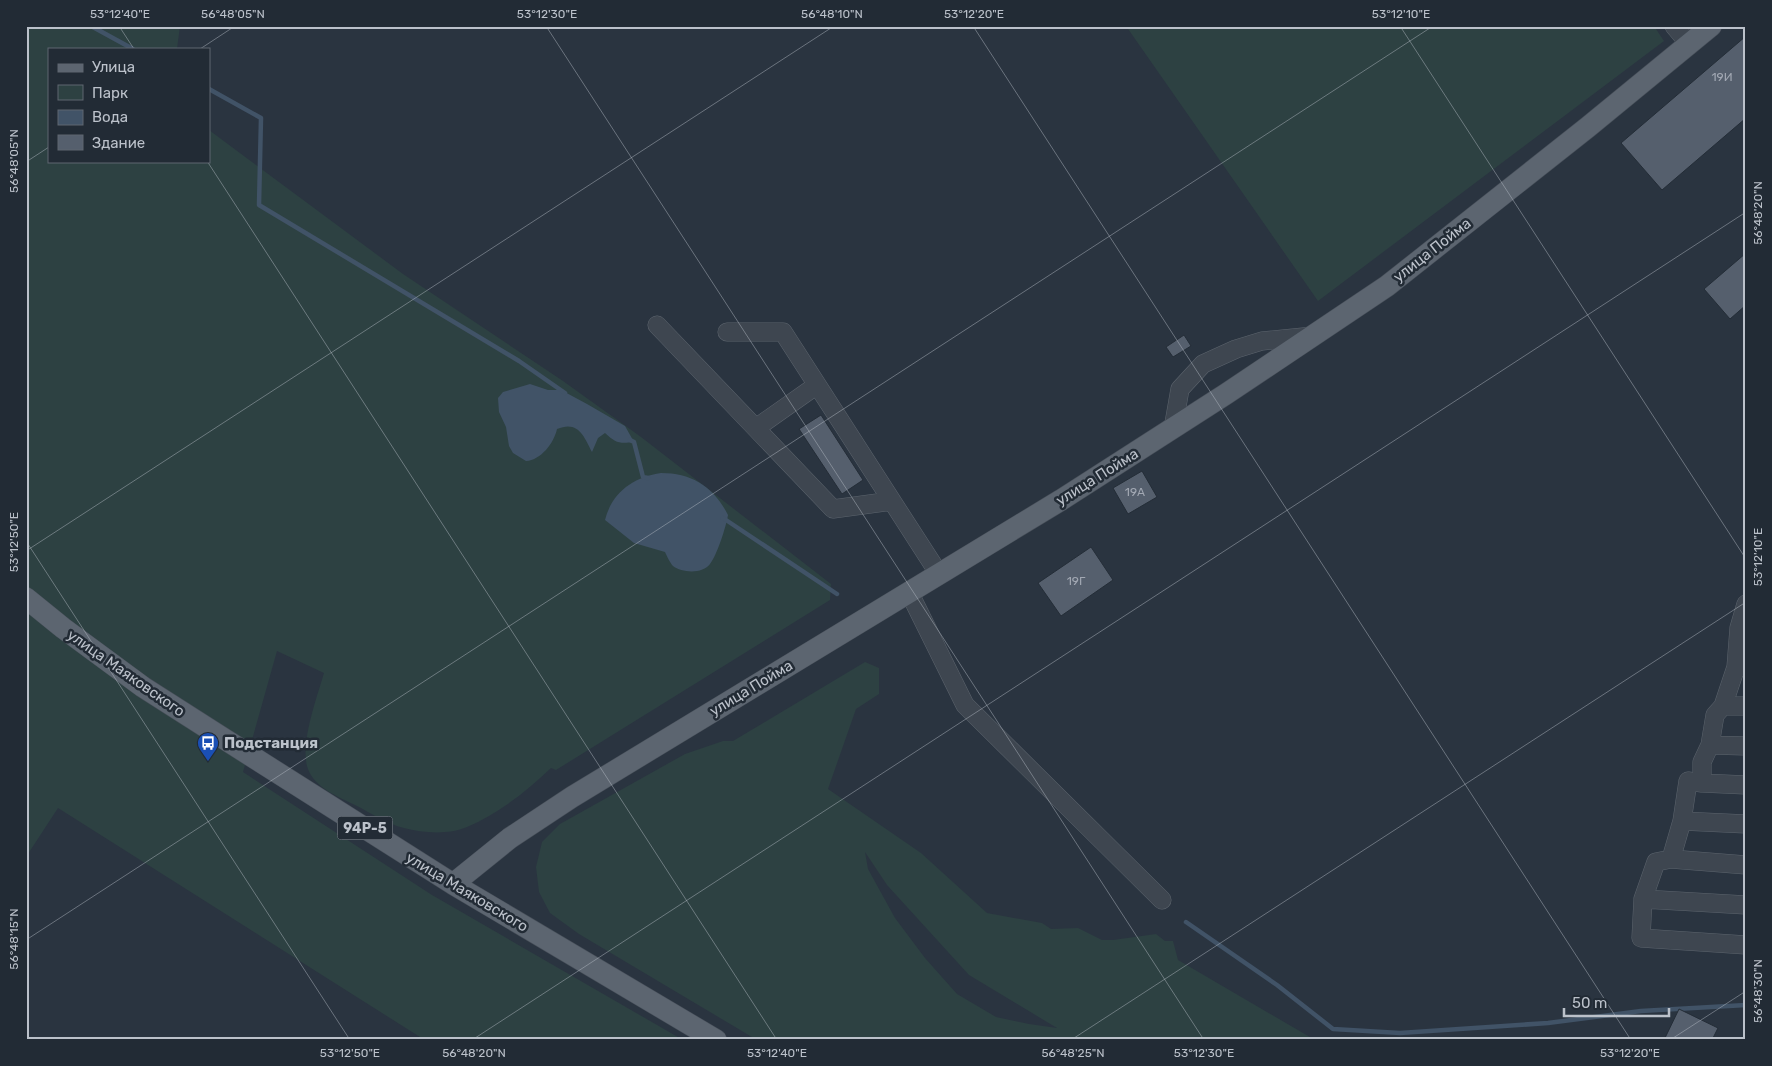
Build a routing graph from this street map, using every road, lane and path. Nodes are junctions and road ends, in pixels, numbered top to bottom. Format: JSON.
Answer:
{"nodes":[{"id":1,"x":1674,"y":26,"type":"edge"},
{"id":2,"x":1711,"y":26,"type":"edge"},
{"id":3,"x":1690,"y":45,"type":"junction"},
{"id":4,"x":657,"y":325,"type":"dead end"},
{"id":5,"x":727,"y":332,"type":"dead end"},
{"id":6,"x":1313,"y":336,"type":"junction"},
{"id":7,"x":817,"y":385,"type":"junction"},
{"id":8,"x":756,"y":428,"type":"junction"},
{"id":9,"x":1173,"y":428,"type":"junction"},
{"id":10,"x":892,"y":501,"type":"junction"},
{"id":11,"x":939,"y":574,"type":"junction"},
{"id":12,"x":909,"y":592,"type":"junction"},
{"id":13,"x":26,"y":598,"type":"edge"},
{"id":14,"x":1746,"y":604,"type":"edge"},
{"id":15,"x":1742,"y":628,"type":"edge"},
{"id":16,"x":1741,"y":667,"type":"edge"},
{"id":17,"x":1723,"y":706,"type":"junction"},
{"id":18,"x":1746,"y":706,"type":"edge"},
{"id":19,"x":1710,"y":745,"type":"junction"},
{"id":20,"x":1746,"y":746,"type":"edge"},
{"id":21,"x":1702,"y":783,"type":"junction"},
{"id":22,"x":1746,"y":785,"type":"edge"},
{"id":23,"x":1682,"y":821,"type":"junction"},
{"id":24,"x":1746,"y":824,"type":"edge"},
{"id":25,"x":1671,"y":859,"type":"junction"},
{"id":26,"x":1746,"y":864,"type":"edge"},
{"id":27,"x":453,"y":884,"type":"junction"},
{"id":28,"x":1643,"y":899,"type":"junction"},
{"id":29,"x":1162,"y":900,"type":"dead end"},
{"id":30,"x":1746,"y":905,"type":"edge"},
{"id":31,"x":1746,"y":945,"type":"edge"},
{"id":32,"x":716,"y":1040,"type":"edge"}],
"edges":[{"from":1,"to":3,"type":"lane"},
{"from":2,"to":3,"type":"main road","name":"улица Пойма"},
{"from":3,"to":6,"type":"main road","name":"улица Пойма"},
{"from":4,"to":8,"type":"lane"},
{"from":5,"to":7,"type":"lane"},
{"from":6,"to":9,"type":"main road","name":"улица Пойма"},
{"from":6,"to":9,"type":"lane"},
{"from":7,"to":8,"type":"lane"},
{"from":7,"to":10,"type":"lane"},
{"from":8,"to":10,"type":"lane"},
{"from":9,"to":11,"type":"main road","name":"улица Пойма"},
{"from":10,"to":11,"type":"lane"},
{"from":11,"to":12,"type":"main road","name":"улица Пойма"},
{"from":12,"to":27,"type":"main road","name":"улица Пойма"},
{"from":12,"to":29,"type":"lane"},
{"from":13,"to":27,"type":"main road","name":"улица Маяковского","number":"94Р-5"},
{"from":14,"to":15,"type":"lane"},
{"from":15,"to":16,"type":"lane"},
{"from":16,"to":17,"type":"lane"},
{"from":17,"to":18,"type":"lane"},
{"from":17,"to":19,"type":"lane"},
{"from":19,"to":20,"type":"lane"},
{"from":19,"to":21,"type":"lane"},
{"from":21,"to":22,"type":"lane"},
{"from":21,"to":23,"type":"lane"},
{"from":23,"to":24,"type":"lane"},
{"from":23,"to":25,"type":"lane"},
{"from":25,"to":26,"type":"lane"},
{"from":25,"to":28,"type":"lane"},
{"from":27,"to":32,"type":"main road","name":"улица Маяковского","number":"94Р-5"},
{"from":28,"to":30,"type":"lane"},
{"from":28,"to":31,"type":"lane"}]}
